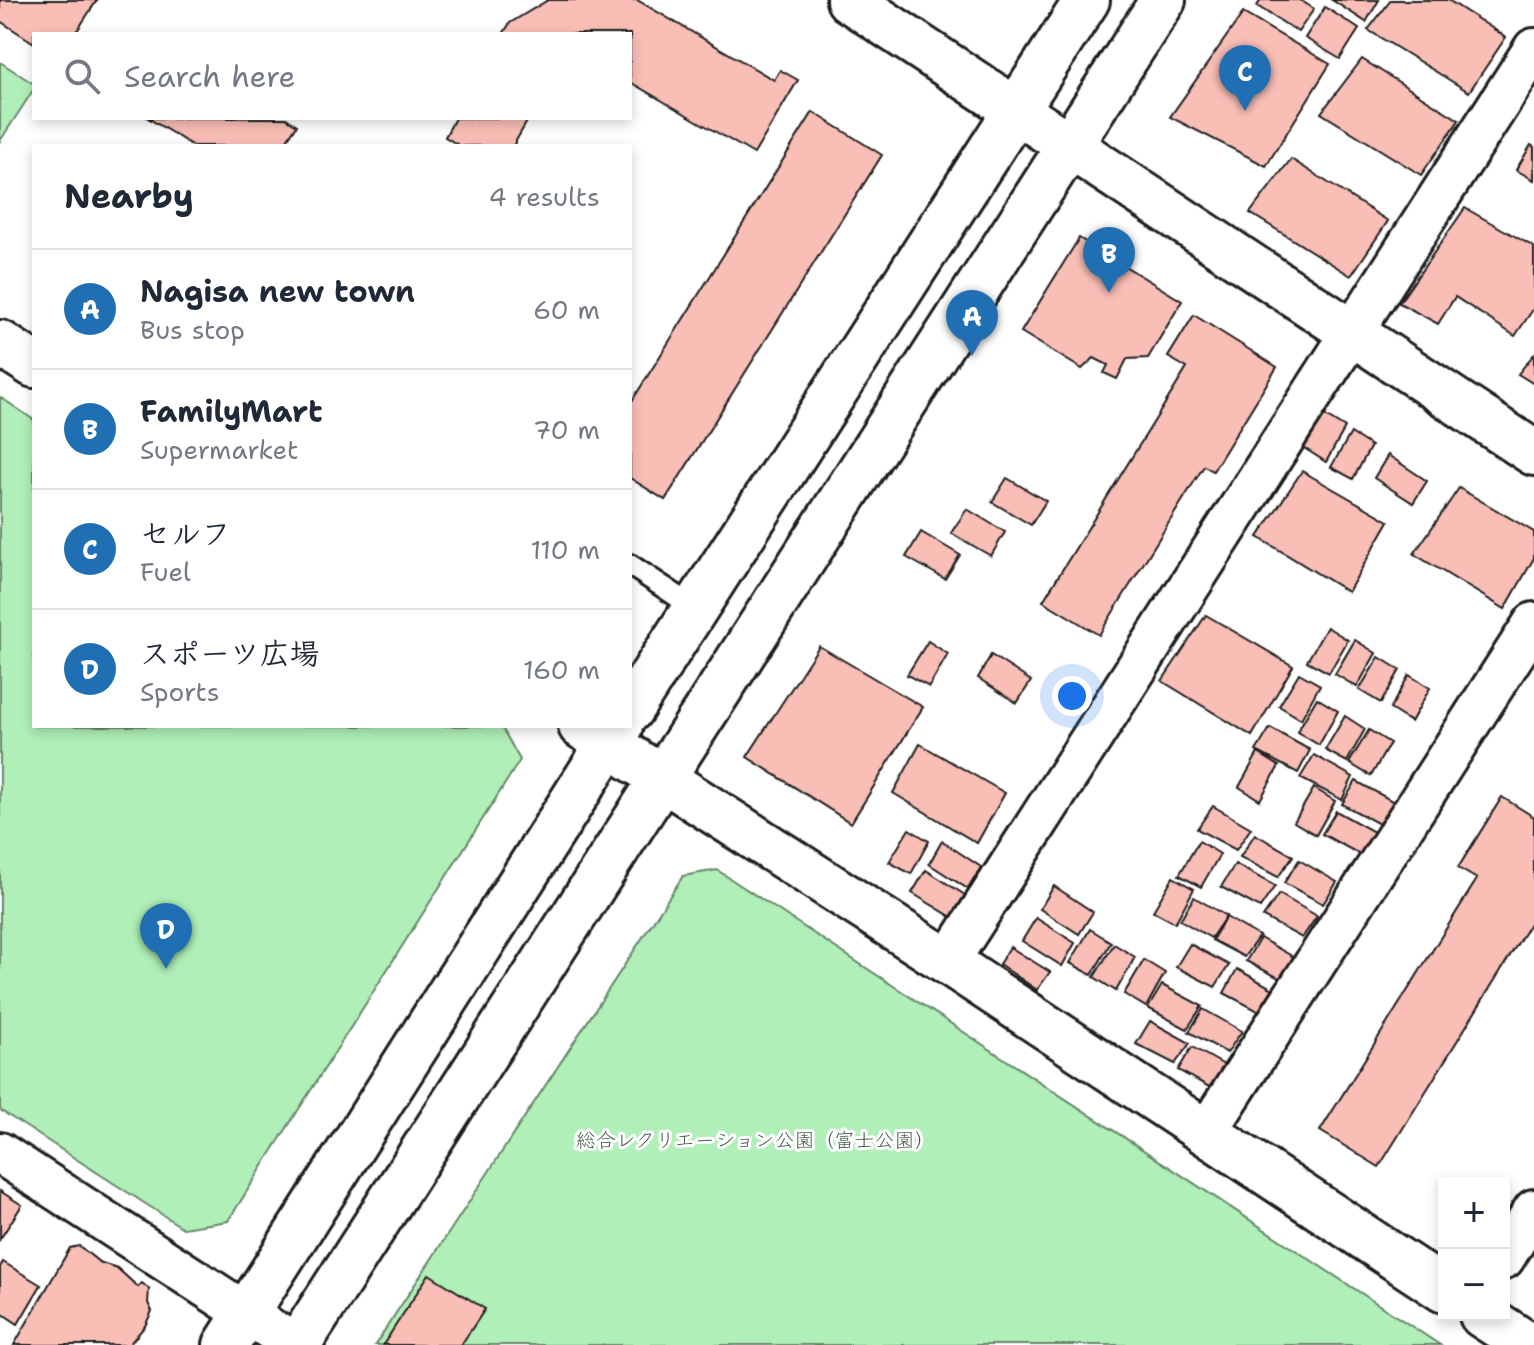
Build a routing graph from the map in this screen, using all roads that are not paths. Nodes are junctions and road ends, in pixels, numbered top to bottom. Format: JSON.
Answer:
{"nodes":[{"id":1,"x":849,"y":0,"type":"edge"},
{"id":2,"x":1087,"y":0,"type":"edge"},
{"id":3,"x":1163,"y":0,"type":"edge"},
{"id":4,"x":1534,"y":49,"type":"edge"},
{"id":5,"x":1017,"y":111,"type":"junction"},
{"id":6,"x":1069,"y":146,"type":"junction"},
{"id":7,"x":1352,"y":333,"type":"junction"},
{"id":8,"x":0,"y":343,"type":"edge"},
{"id":9,"x":32,"y":364,"type":"edge"},
{"id":10,"x":1534,"y":453,"type":"edge"},
{"id":11,"x":632,"y":566,"type":"edge"},
{"id":12,"x":695,"y":608,"type":"junction"},
{"id":13,"x":1534,"y":623,"type":"edge"},
{"id":14,"x":632,"y":695,"type":"edge"},
{"id":15,"x":609,"y":728,"type":"edge"},
{"id":16,"x":612,"y":728,"type":"edge"},
{"id":17,"x":661,"y":779,"type":"junction"},
{"id":18,"x":948,"y":962,"type":"junction"},
{"id":19,"x":1206,"y":1133,"type":"junction"},
{"id":20,"x":0,"y":1153,"type":"edge"},
{"id":21,"x":1534,"y":1210,"type":"edge"},
{"id":22,"x":1510,"y":1249,"type":"edge"},
{"id":23,"x":1438,"y":1286,"type":"edge"},
{"id":24,"x":1491,"y":1321,"type":"edge"},
{"id":25,"x":236,"y":1329,"type":"edge"},
{"id":26,"x":296,"y":1345,"type":"edge"},
{"id":27,"x":1528,"y":1345,"type":"edge"}],
"edges":[{"from":1,"to":5,"type":"street"},
{"from":2,"to":5,"type":"street"},
{"from":3,"to":6,"type":"street"},
{"from":4,"to":7,"type":"street"},
{"from":5,"to":6,"type":"street"},
{"from":5,"to":12,"type":"street"},
{"from":6,"to":7,"type":"street"},
{"from":6,"to":17,"type":"street"},
{"from":7,"to":10,"type":"street"},
{"from":7,"to":18,"type":"street"},
{"from":8,"to":9,"type":"street"},
{"from":11,"to":12,"type":"lane"},
{"from":12,"to":14,"type":"street"},
{"from":13,"to":19,"type":"street"},
{"from":15,"to":25,"type":"street"},
{"from":16,"to":17,"type":"street"},
{"from":17,"to":18,"type":"street"},
{"from":17,"to":26,"type":"street"},
{"from":18,"to":19,"type":"street"},
{"from":19,"to":23,"type":"street"},
{"from":20,"to":25,"type":"street"},
{"from":21,"to":22,"type":"street"},
{"from":24,"to":27,"type":"street"},
{"from":25,"to":26,"type":"street"}]}
